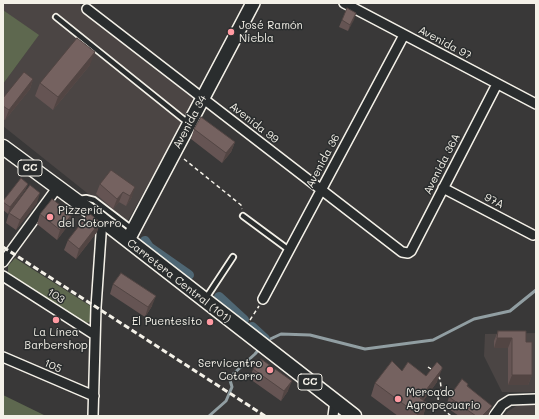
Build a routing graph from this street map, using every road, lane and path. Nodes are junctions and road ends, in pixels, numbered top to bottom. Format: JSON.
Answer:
{"nodes":[{"id":1,"x":253,"y":3,"type":"edge"},
{"id":2,"x":344,"y":3,"type":"edge"},
{"id":3,"x":87,"y":9,"type":"dead end"},
{"id":4,"x":56,"y":17,"type":"dead end"},
{"id":5,"x":404,"y":35,"type":"junction"},
{"id":6,"x":497,"y":84,"type":"junction"},
{"id":7,"x":203,"y":98,"type":"junction"},
{"id":8,"x":536,"y":104,"type":"edge"},
{"id":9,"x":189,"y":124,"type":"junction"},
{"id":10,"x":3,"y":147,"type":"edge"},
{"id":11,"x":175,"y":151,"type":"junction"},
{"id":12,"x":57,"y":188,"type":"junction"},
{"id":13,"x":443,"y":188,"type":"junction"},
{"id":14,"x":321,"y":190,"type":"junction"},
{"id":15,"x":73,"y":199,"type":"junction"},
{"id":16,"x":243,"y":216,"type":"joint"},
{"id":17,"x":102,"y":220,"type":"junction"},
{"id":18,"x":131,"y":235,"type":"junction"},
{"id":19,"x":533,"y":235,"type":"dead end"},
{"id":20,"x":290,"y":250,"type":"junction"},
{"id":21,"x":408,"y":253,"type":"joint"},
{"id":22,"x":234,"y":256,"type":"dead end"},
{"id":23,"x":3,"y":262,"type":"edge"},
{"id":24,"x":3,"y":276,"type":"edge"},
{"id":25,"x":263,"y":299,"type":"joint"},
{"id":26,"x":205,"y":300,"type":"junction"},
{"id":27,"x":247,"y":333,"type":"junction"},
{"id":28,"x":95,"y":335,"type":"junction"},
{"id":29,"x":3,"y":357,"type":"edge"},
{"id":30,"x":428,"y":367,"type":"dead end"},
{"id":31,"x":432,"y":370,"type":"edge"},
{"id":32,"x":437,"y":374,"type":"edge"},
{"id":33,"x":94,"y":396,"type":"junction"},
{"id":34,"x":536,"y":399,"type":"edge"},
{"id":35,"x":335,"y":401,"type":"junction"},
{"id":36,"x":93,"y":416,"type":"edge"},
{"id":37,"x":333,"y":416,"type":"edge"},
{"id":38,"x":354,"y":416,"type":"edge"},
{"id":39,"x":451,"y":416,"type":"edge"},
{"id":40,"x":494,"y":416,"type":"edge"}],
"edges":[{"from":1,"to":7,"type":"street","name":"Avenida 34"},
{"from":2,"to":5,"type":"street","name":"Avenida 97"},
{"from":3,"to":7,"type":"street","name":"Avenida 99"},
{"from":4,"to":9,"type":"lane"},
{"from":5,"to":6,"type":"street","name":"Avenida 97"},
{"from":5,"to":14,"type":"street","name":"Avenida 36"},
{"from":6,"to":8,"type":"street","name":"Avenida 97"},
{"from":6,"to":13,"type":"street","name":"Avenida 36A"},
{"from":7,"to":9,"type":"street","name":"Avenida 34"},
{"from":7,"to":14,"type":"street","name":"Avenida 99"},
{"from":9,"to":11,"type":"street","name":"Avenida 34"},
{"from":10,"to":12,"type":"main road","name":"Carretera Central (101)","number":"CC"},
{"from":11,"to":16,"type":"path"},
{"from":11,"to":18,"type":"street","name":"Avenida 34"},
{"from":12,"to":15,"type":"main road","name":"Carretera Central (101)","number":"CC"},
{"from":12,"to":23,"type":"street"},
{"from":13,"to":19,"type":"street","name":"97A"},
{"from":13,"to":21,"type":"street","name":"Avenida 36A"},
{"from":14,"to":20,"type":"street","name":"Avenida 36"},
{"from":14,"to":21,"type":"street","name":"Avenida 99"},
{"from":15,"to":17,"type":"main road","name":"Carretera Central (101)","number":"CC"},
{"from":15,"to":18,"type":"lane"},
{"from":16,"to":20,"type":"lane"},
{"from":17,"to":18,"type":"main road","name":"Carretera Central (101)","number":"CC"},
{"from":17,"to":28,"type":"street"},
{"from":18,"to":26,"type":"main road","name":"Carretera Central (101)","number":"CC"},
{"from":20,"to":25,"type":"street","name":"Avenida 36"},
{"from":22,"to":26,"type":"lane"},
{"from":24,"to":28,"type":"street","name":"103"},
{"from":25,"to":27,"type":"path"},
{"from":26,"to":27,"type":"main road","name":"Carretera Central (101)","number":"CC"},
{"from":27,"to":35,"type":"main road","name":"Carretera Central (101)","number":"CC"},
{"from":28,"to":33,"type":"street"},
{"from":29,"to":33,"type":"street","name":"105"},
{"from":30,"to":31,"type":"path"},
{"from":32,"to":39,"type":"path"},
{"from":33,"to":36,"type":"street"},
{"from":34,"to":40,"type":"street"},
{"from":35,"to":37,"type":"street"},
{"from":35,"to":38,"type":"main road","name":"Carretera Central (101)","number":"CC"}]}
